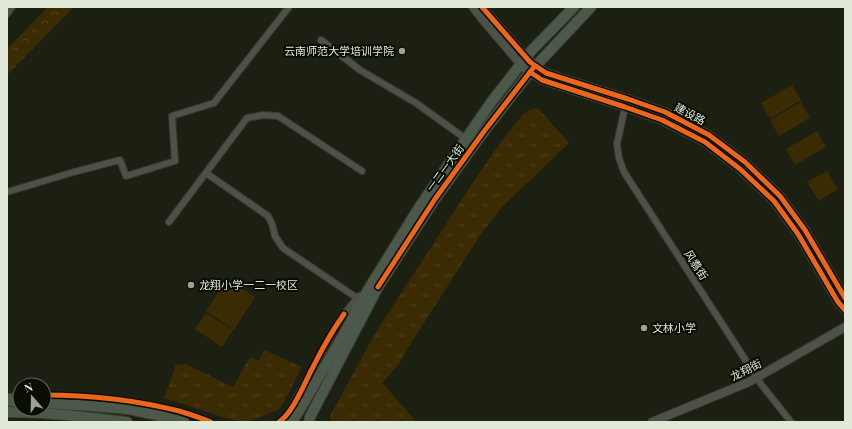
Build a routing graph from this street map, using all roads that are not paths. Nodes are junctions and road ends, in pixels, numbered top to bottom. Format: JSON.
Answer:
{"nodes":[{"id":1,"x":12,"y":7,"type":"edge"},
{"id":2,"x":289,"y":7,"type":"edge"},
{"id":3,"x":473,"y":7,"type":"edge"},
{"id":4,"x":482,"y":7,"type":"edge"},
{"id":5,"x":574,"y":7,"type":"edge"},
{"id":6,"x":591,"y":7,"type":"edge"},
{"id":7,"x":7,"y":14,"type":"edge"},
{"id":8,"x":321,"y":40,"type":"dead end"},
{"id":9,"x":523,"y":61,"type":"junction"},
{"id":10,"x":532,"y":69,"type":"junction"},
{"id":11,"x":625,"y":107,"type":"junction"},
{"id":12,"x":466,"y":139,"type":"junction"},
{"id":13,"x":362,"y":171,"type":"dead end"},
{"id":14,"x":206,"y":173,"type":"junction"},
{"id":15,"x":7,"y":192,"type":"edge"},
{"id":16,"x":170,"y":222,"type":"dead end"},
{"id":17,"x":368,"y":290,"type":"junction"},
{"id":18,"x":357,"y":298,"type":"junction"},
{"id":19,"x":845,"y":298,"type":"edge"},
{"id":20,"x":845,"y":310,"type":"edge"},
{"id":21,"x":845,"y":327,"type":"edge"},
{"id":22,"x":845,"y":334,"type":"edge"},
{"id":23,"x":759,"y":381,"type":"junction"},
{"id":24,"x":52,"y":395,"type":"edge"},
{"id":25,"x":52,"y":403,"type":"edge"},
{"id":26,"x":7,"y":412,"type":"edge"},
{"id":27,"x":127,"y":422,"type":"edge"},
{"id":28,"x":184,"y":422,"type":"edge"},
{"id":29,"x":211,"y":422,"type":"edge"},
{"id":30,"x":279,"y":422,"type":"edge"},
{"id":31,"x":291,"y":422,"type":"edge"},
{"id":32,"x":309,"y":422,"type":"edge"},
{"id":33,"x":652,"y":422,"type":"edge"},
{"id":34,"x":664,"y":422,"type":"edge"},
{"id":35,"x":791,"y":422,"type":"edge"}],
"edges":[{"from":1,"to":7,"type":"street"},
{"from":2,"to":15,"type":"street"},
{"from":3,"to":9,"type":"street","name":"建设路"},
{"from":4,"to":9,"type":"street","name":"建设路"},
{"from":5,"to":9,"type":"main road","name":"一二一大街"},
{"from":6,"to":10,"type":"main road","name":"一二一大街"},
{"from":8,"to":12,"type":"street"},
{"from":9,"to":10,"type":"street","name":"建设路"},
{"from":9,"to":12,"type":"main road","name":"一二一大街"},
{"from":10,"to":11,"type":"street","name":"建设路"},
{"from":10,"to":19,"type":"street","name":"建设路"},
{"from":10,"to":32,"type":"main road","name":"一二一大街"},
{"from":11,"to":20,"type":"street","name":"建设路"},
{"from":11,"to":23,"type":"street","name":"风翥街"},
{"from":12,"to":17,"type":"main road","name":"一二一大街"},
{"from":13,"to":14,"type":"street"},
{"from":14,"to":16,"type":"street"},
{"from":14,"to":18,"type":"street"},
{"from":17,"to":18,"type":"street"},
{"from":17,"to":31,"type":"main road","name":"一二一大街"},
{"from":18,"to":30,"type":"street"},
{"from":21,"to":23,"type":"street","name":"龙翔街"},
{"from":22,"to":23,"type":"street","name":"龙翔街"},
{"from":23,"to":33,"type":"street","name":"龙翔街"},
{"from":23,"to":34,"type":"street","name":"龙翔街"},
{"from":23,"to":35,"type":"street","name":"风翥街"},
{"from":24,"to":29,"type":"street"},
{"from":25,"to":28,"type":"main road"},
{"from":26,"to":27,"type":"main road"}]}
